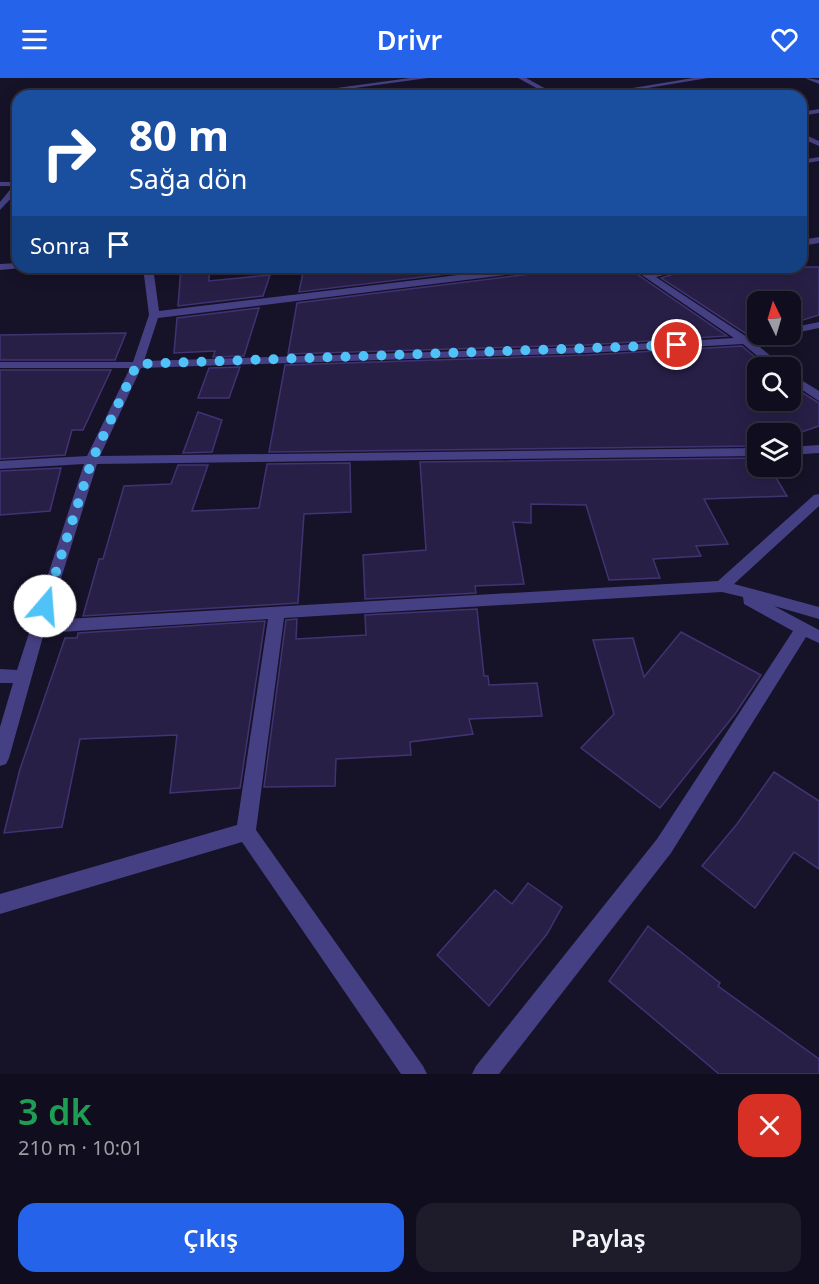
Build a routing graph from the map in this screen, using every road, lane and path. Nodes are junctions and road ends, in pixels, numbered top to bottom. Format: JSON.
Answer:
{"nodes":[{"id":1,"x":424,"y":78,"type":"edge"},
{"id":2,"x":521,"y":78,"type":"edge"},
{"id":3,"x":705,"y":78,"type":"edge"},
{"id":4,"x":809,"y":78,"type":"edge"},
{"id":5,"x":819,"y":82,"type":"edge"},
{"id":6,"x":329,"y":90,"type":"edge"},
{"id":7,"x":544,"y":90,"type":"edge"},
{"id":8,"x":626,"y":90,"type":"edge"},
{"id":9,"x":12,"y":192,"type":"edge"},
{"id":10,"x":0,"y":207,"type":"edge"},
{"id":11,"x":149,"y":273,"type":"edge"},
{"id":12,"x":498,"y":273,"type":"edge"},
{"id":13,"x":643,"y":273,"type":"edge"},
{"id":14,"x":661,"y":273,"type":"edge"},
{"id":15,"x":647,"y":276,"type":"junction"},
{"id":16,"x":154,"y":315,"type":"junction"},
{"id":17,"x":819,"y":325,"type":"edge"},
{"id":18,"x":801,"y":329,"type":"edge"},
{"id":19,"x":745,"y":341,"type":"junction"},
{"id":20,"x":766,"y":357,"type":"edge"},
{"id":21,"x":137,"y":364,"type":"junction"},
{"id":22,"x":0,"y":365,"type":"edge"},
{"id":23,"x":801,"y":384,"type":"edge"},
{"id":24,"x":819,"y":397,"type":"edge"},
{"id":25,"x":819,"y":449,"type":"edge"},
{"id":26,"x":801,"y":450,"type":"edge"},
{"id":27,"x":747,"y":452,"type":"edge"},
{"id":28,"x":92,"y":460,"type":"junction"},
{"id":29,"x":0,"y":465,"type":"edge"},
{"id":30,"x":819,"y":498,"type":"edge"},
{"id":31,"x":722,"y":586,"type":"junction"},
{"id":32,"x":277,"y":613,"type":"junction"},
{"id":33,"x":819,"y":613,"type":"edge"},
{"id":34,"x":38,"y":627,"type":"junction"},
{"id":35,"x":811,"y":633,"type":"edge"},
{"id":36,"x":0,"y":676,"type":"edge"},
{"id":37,"x":23,"y":677,"type":"junction"},
{"id":38,"x":0,"y":758,"type":"edge"},
{"id":39,"x":246,"y":832,"type":"junction"},
{"id":40,"x":0,"y":904,"type":"edge"},
{"id":41,"x":415,"y":1074,"type":"edge"},
{"id":42,"x":484,"y":1074,"type":"edge"}],
"edges":[{"from":1,"to":6,"type":"street"},
{"from":2,"to":7,"type":"street"},
{"from":3,"to":8,"type":"street"},
{"from":4,"to":5,"type":"street"},
{"from":9,"to":10,"type":"street"},
{"from":11,"to":16,"type":"street"},
{"from":12,"to":16,"type":"street"},
{"from":13,"to":15,"type":"street"},
{"from":14,"to":15,"type":"street"},
{"from":15,"to":19,"type":"street"},
{"from":16,"to":21,"type":"street"},
{"from":17,"to":18,"type":"street"},
{"from":19,"to":20,"type":"street"},
{"from":19,"to":21,"type":"street"},
{"from":21,"to":22,"type":"street"},
{"from":21,"to":28,"type":"street"},
{"from":23,"to":24,"type":"street"},
{"from":25,"to":26,"type":"street"},
{"from":27,"to":28,"type":"street"},
{"from":28,"to":29,"type":"street"},
{"from":28,"to":34,"type":"street"},
{"from":30,"to":31,"type":"street"},
{"from":31,"to":32,"type":"street"},
{"from":31,"to":33,"type":"street"},
{"from":31,"to":35,"type":"street"},
{"from":32,"to":34,"type":"street"},
{"from":32,"to":39,"type":"street"},
{"from":34,"to":37,"type":"street"},
{"from":35,"to":42,"type":"street"},
{"from":36,"to":37,"type":"street"},
{"from":37,"to":38,"type":"street"},
{"from":39,"to":40,"type":"street"},
{"from":39,"to":41,"type":"street"}]}
